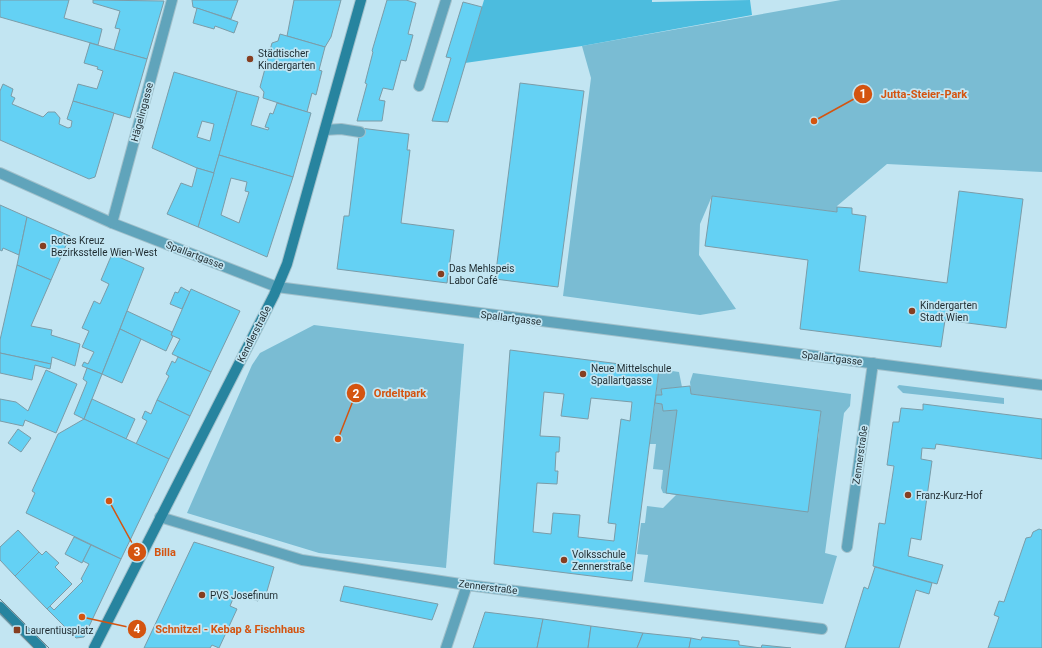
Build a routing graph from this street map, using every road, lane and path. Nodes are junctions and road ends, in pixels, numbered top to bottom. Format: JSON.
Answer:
{"nodes":[{"id":1,"x":172,"y":0,"type":"edge"},
{"id":2,"x":361,"y":0,"type":"edge"},
{"id":3,"x":446,"y":0,"type":"edge"},
{"id":4,"x":419,"y":86,"type":"dead end"},
{"id":5,"x":325,"y":130,"type":"junction"},
{"id":6,"x":360,"y":132,"type":"dead end"},
{"id":7,"x":0,"y":173,"type":"edge"},
{"id":8,"x":112,"y":223,"type":"junction"},
{"id":9,"x":277,"y":287,"type":"junction"},
{"id":10,"x":873,"y":363,"type":"junction"},
{"id":11,"x":1042,"y":385,"type":"edge"},
{"id":12,"x":160,"y":517,"type":"junction"},
{"id":13,"x":847,"y":547,"type":"dead end"},
{"id":14,"x":467,"y":585,"type":"junction"},
{"id":15,"x":0,"y":607,"type":"edge"},
{"id":16,"x":822,"y":629,"type":"dead end"},
{"id":17,"x":41,"y":648,"type":"edge"},
{"id":18,"x":94,"y":648,"type":"edge"},
{"id":19,"x":446,"y":648,"type":"edge"}],
"edges":[{"from":1,"to":8,"type":"street","name":"Hägelingasse"},
{"from":2,"to":5,"type":"street","name":"Kendlerstraße"},
{"from":3,"to":4,"type":"street"},
{"from":5,"to":6,"type":"street"},
{"from":5,"to":9,"type":"street","name":"Kendlerstraße"},
{"from":7,"to":8,"type":"street","name":"Spallartgasse"},
{"from":8,"to":9,"type":"street","name":"Spallartgasse"},
{"from":9,"to":10,"type":"street","name":"Spallartgasse"},
{"from":9,"to":12,"type":"street","name":"Kendlerstraße"},
{"from":10,"to":11,"type":"street","name":"Spallartgasse"},
{"from":10,"to":13,"type":"street","name":"Zennerstraße"},
{"from":12,"to":14,"type":"street","name":"Zennerstraße"},
{"from":12,"to":18,"type":"street","name":"Kendlerstraße"},
{"from":14,"to":16,"type":"street","name":"Zennerstraße"},
{"from":14,"to":19,"type":"street"},
{"from":15,"to":17,"type":"street"}]}
